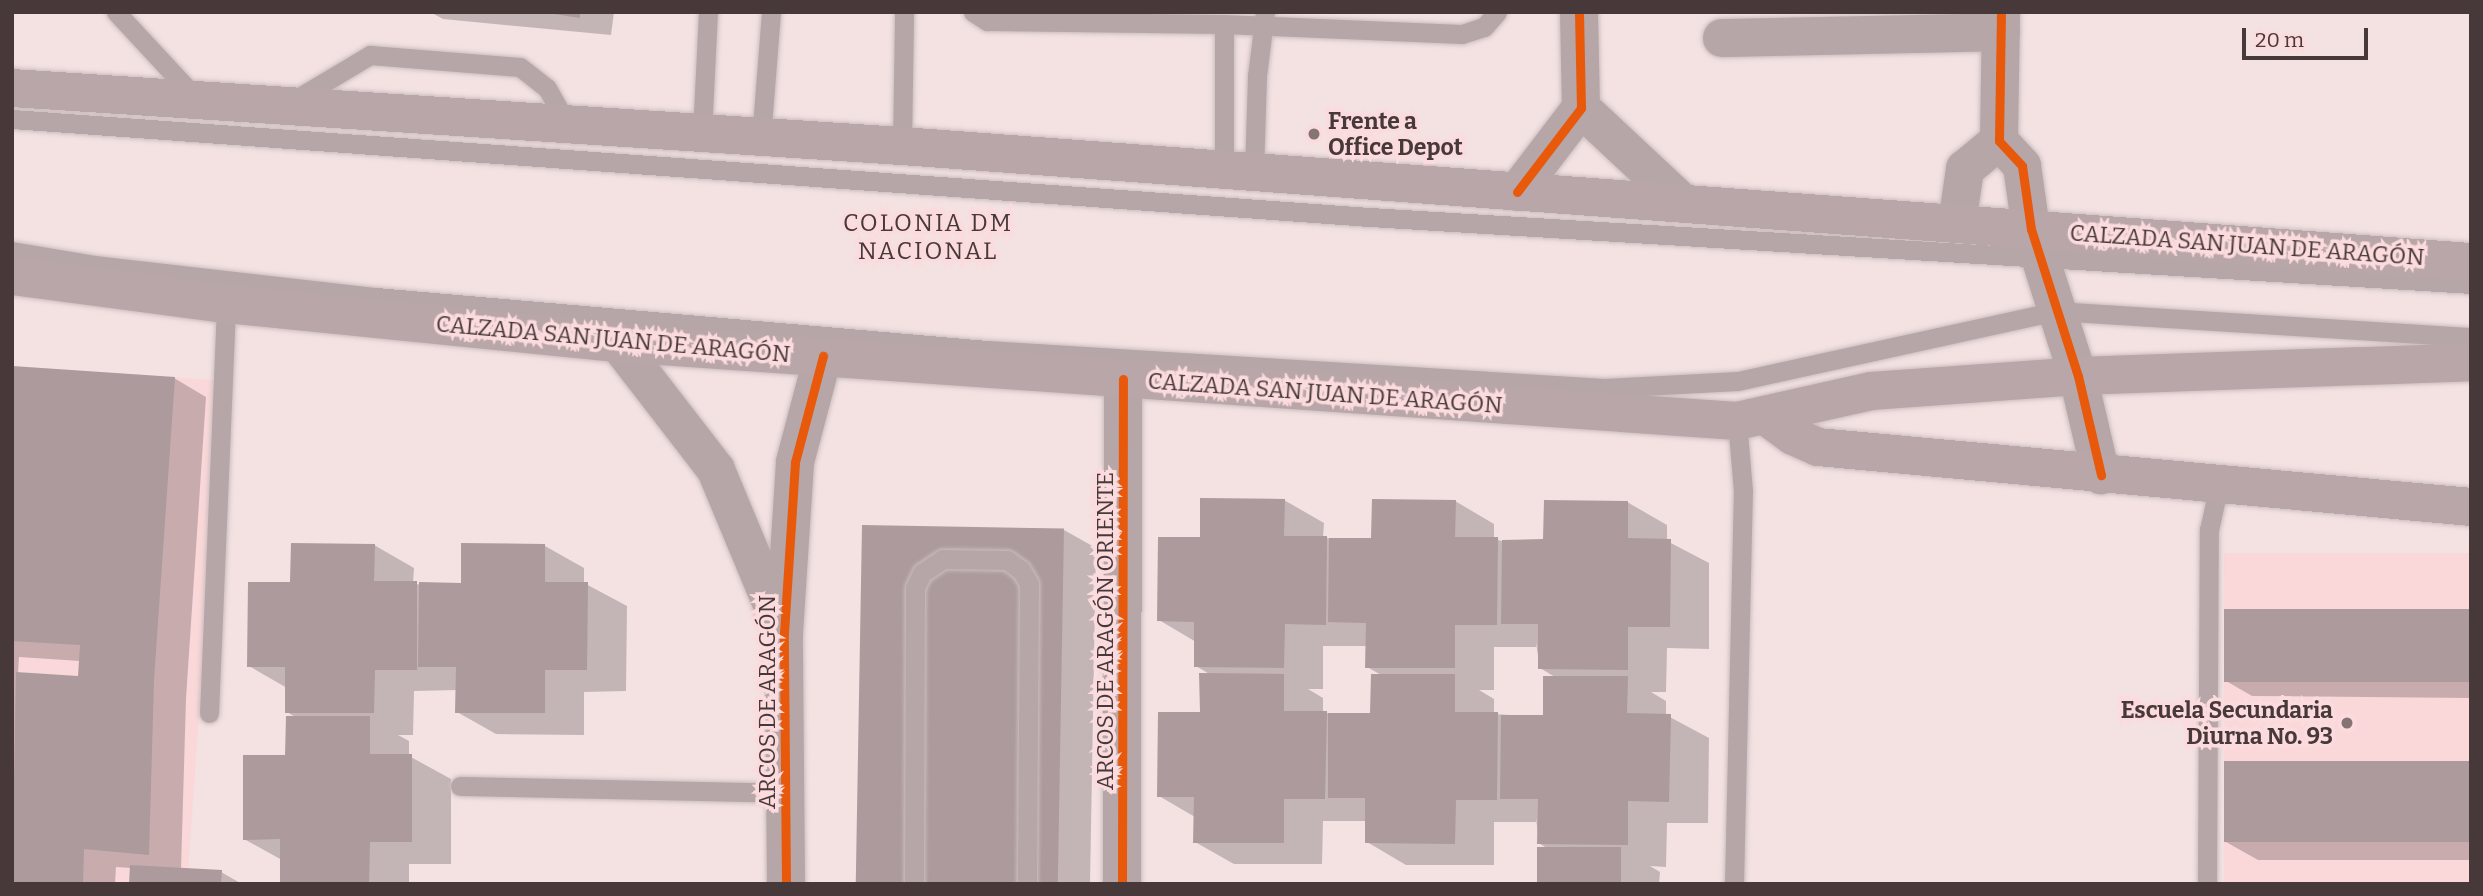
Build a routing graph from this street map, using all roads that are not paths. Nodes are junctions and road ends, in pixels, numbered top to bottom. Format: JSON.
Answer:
{"nodes":[{"id":1,"x":116,"y":12,"type":"edge"},
{"id":2,"x":708,"y":12,"type":"edge"},
{"id":3,"x":771,"y":12,"type":"edge"},
{"id":4,"x":904,"y":12,"type":"edge"},
{"id":5,"x":973,"y":12,"type":"edge"},
{"id":6,"x":1497,"y":12,"type":"edge"},
{"id":7,"x":1579,"y":12,"type":"edge"},
{"id":8,"x":1159,"y":18,"type":"edge"},
{"id":9,"x":1264,"y":19,"type":"edge"},
{"id":10,"x":2001,"y":22,"type":"edge"},
{"id":11,"x":1224,"y":24,"type":"junction"},
{"id":12,"x":1722,"y":38,"type":"dead end"},
{"id":13,"x":12,"y":88,"type":"edge"},
{"id":14,"x":194,"y":97,"type":"junction"},
{"id":15,"x":289,"y":104,"type":"junction"},
{"id":16,"x":1581,"y":108,"type":"junction"},
{"id":17,"x":12,"y":119,"type":"edge"},
{"id":18,"x":567,"y":124,"type":"junction"},
{"id":19,"x":2000,"y":125,"type":"junction"},
{"id":20,"x":702,"y":134,"type":"junction"},
{"id":21,"x":761,"y":139,"type":"junction"},
{"id":22,"x":902,"y":146,"type":"junction"},
{"id":23,"x":1239,"y":171,"type":"junction"},
{"id":24,"x":1517,"y":192,"type":"junction"},
{"id":25,"x":1683,"y":203,"type":"junction"},
{"id":26,"x":1957,"y":224,"type":"junction"},
{"id":27,"x":2035,"y":243,"type":"junction"},
{"id":28,"x":12,"y":251,"type":"edge"},
{"id":29,"x":2471,"y":262,"type":"edge"},
{"id":30,"x":12,"y":276,"type":"edge"},
{"id":31,"x":2471,"y":284,"type":"edge"},
{"id":32,"x":226,"y":304,"type":"junction"},
{"id":33,"x":2057,"y":311,"type":"junction"},
{"id":34,"x":2471,"y":337,"type":"edge"},
{"id":35,"x":618,"y":343,"type":"junction"},
{"id":36,"x":823,"y":356,"type":"junction"},
{"id":37,"x":2471,"y":362,"type":"edge"},
{"id":38,"x":2078,"y":376,"type":"junction"},
{"id":39,"x":1123,"y":379,"type":"junction"},
{"id":40,"x":1752,"y":419,"type":"junction"},
{"id":41,"x":2101,"y":475,"type":"junction"},
{"id":42,"x":2219,"y":485,"type":"junction"},
{"id":43,"x":2471,"y":508,"type":"edge"},
{"id":44,"x":784,"y":633,"type":"junction"},
{"id":45,"x":209,"y":713,"type":"dead end"},
{"id":46,"x":460,"y":786,"type":"dead end"},
{"id":47,"x":786,"y":793,"type":"junction"},
{"id":48,"x":786,"y":884,"type":"edge"},
{"id":49,"x":914,"y":884,"type":"edge"},
{"id":50,"x":1027,"y":884,"type":"edge"},
{"id":51,"x":1122,"y":884,"type":"edge"},
{"id":52,"x":1734,"y":884,"type":"edge"},
{"id":53,"x":2207,"y":884,"type":"edge"}],
"edges":[{"from":1,"to":14,"type":"lane"},
{"from":2,"to":20,"type":"lane"},
{"from":3,"to":21,"type":"lane"},
{"from":4,"to":22,"type":"lane"},
{"from":5,"to":8,"type":"lane"},
{"from":6,"to":9,"type":"lane"},
{"from":7,"to":16,"type":"street"},
{"from":8,"to":11,"type":"lane"},
{"from":9,"to":11,"type":"lane"},
{"from":9,"to":23,"type":"lane"},
{"from":10,"to":12,"type":"street"},
{"from":10,"to":19,"type":"street"},
{"from":11,"to":23,"type":"lane"},
{"from":13,"to":14,"type":"main road","name":"CALZADA SAN JUAN DE ARAGÓN"},
{"from":14,"to":15,"type":"main road","name":"CALZADA SAN JUAN DE ARAGÓN"},
{"from":15,"to":18,"type":"main road","name":"CALZADA SAN JUAN DE ARAGÓN"},
{"from":15,"to":18,"type":"lane"},
{"from":16,"to":24,"type":"street"},
{"from":16,"to":25,"type":"street"},
{"from":17,"to":27,"type":"lane"},
{"from":18,"to":20,"type":"main road","name":"CALZADA SAN JUAN DE ARAGÓN"},
{"from":19,"to":26,"type":"street"},
{"from":19,"to":27,"type":"street"},
{"from":20,"to":21,"type":"main road","name":"CALZADA SAN JUAN DE ARAGÓN"},
{"from":21,"to":22,"type":"main road","name":"CALZADA SAN JUAN DE ARAGÓN"},
{"from":22,"to":23,"type":"main road","name":"CALZADA SAN JUAN DE ARAGÓN"},
{"from":23,"to":24,"type":"main road","name":"CALZADA SAN JUAN DE ARAGÓN"},
{"from":24,"to":25,"type":"main road","name":"CALZADA SAN JUAN DE ARAGÓN"},
{"from":25,"to":26,"type":"main road","name":"CALZADA SAN JUAN DE ARAGÓN"},
{"from":26,"to":27,"type":"main road","name":"CALZADA SAN JUAN DE ARAGÓN"},
{"from":27,"to":29,"type":"main road","name":"CALZADA SAN JUAN DE ARAGÓN"},
{"from":27,"to":31,"type":"lane"},
{"from":27,"to":33,"type":"street"},
{"from":28,"to":33,"type":"lane"},
{"from":30,"to":32,"type":"main road","name":"CALZADA SAN JUAN DE ARAGÓN"},
{"from":32,"to":35,"type":"main road","name":"CALZADA SAN JUAN DE ARAGÓN"},
{"from":32,"to":45,"type":"lane"},
{"from":33,"to":34,"type":"lane"},
{"from":33,"to":38,"type":"street"},
{"from":35,"to":36,"type":"main road","name":"CALZADA SAN JUAN DE ARAGÓN"},
{"from":35,"to":44,"type":"street","name":"ARCOS DE ARAGÓN"},
{"from":36,"to":39,"type":"main road","name":"CALZADA SAN JUAN DE ARAGÓN"},
{"from":36,"to":44,"type":"street","name":"ARCOS DE ARAGÓN"},
{"from":37,"to":38,"type":"main road","name":"CALZADA SAN JUAN DE ARAGÓN"},
{"from":38,"to":40,"type":"main road","name":"CALZADA SAN JUAN DE ARAGÓN"},
{"from":38,"to":41,"type":"street"},
{"from":39,"to":40,"type":"main road","name":"CALZADA SAN JUAN DE ARAGÓN"},
{"from":39,"to":51,"type":"street","name":"ARCOS DE ARAGÓN ORIENTE"},
{"from":40,"to":41,"type":"main road"},
{"from":40,"to":52,"type":"lane"},
{"from":41,"to":42,"type":"main road"},
{"from":42,"to":43,"type":"main road"},
{"from":42,"to":53,"type":"lane"},
{"from":44,"to":47,"type":"street","name":"ARCOS DE ARAGÓN"},
{"from":46,"to":47,"type":"lane"},
{"from":47,"to":48,"type":"street","name":"ARCOS DE ARAGÓN"},
{"from":49,"to":50,"type":"lane"}]}
